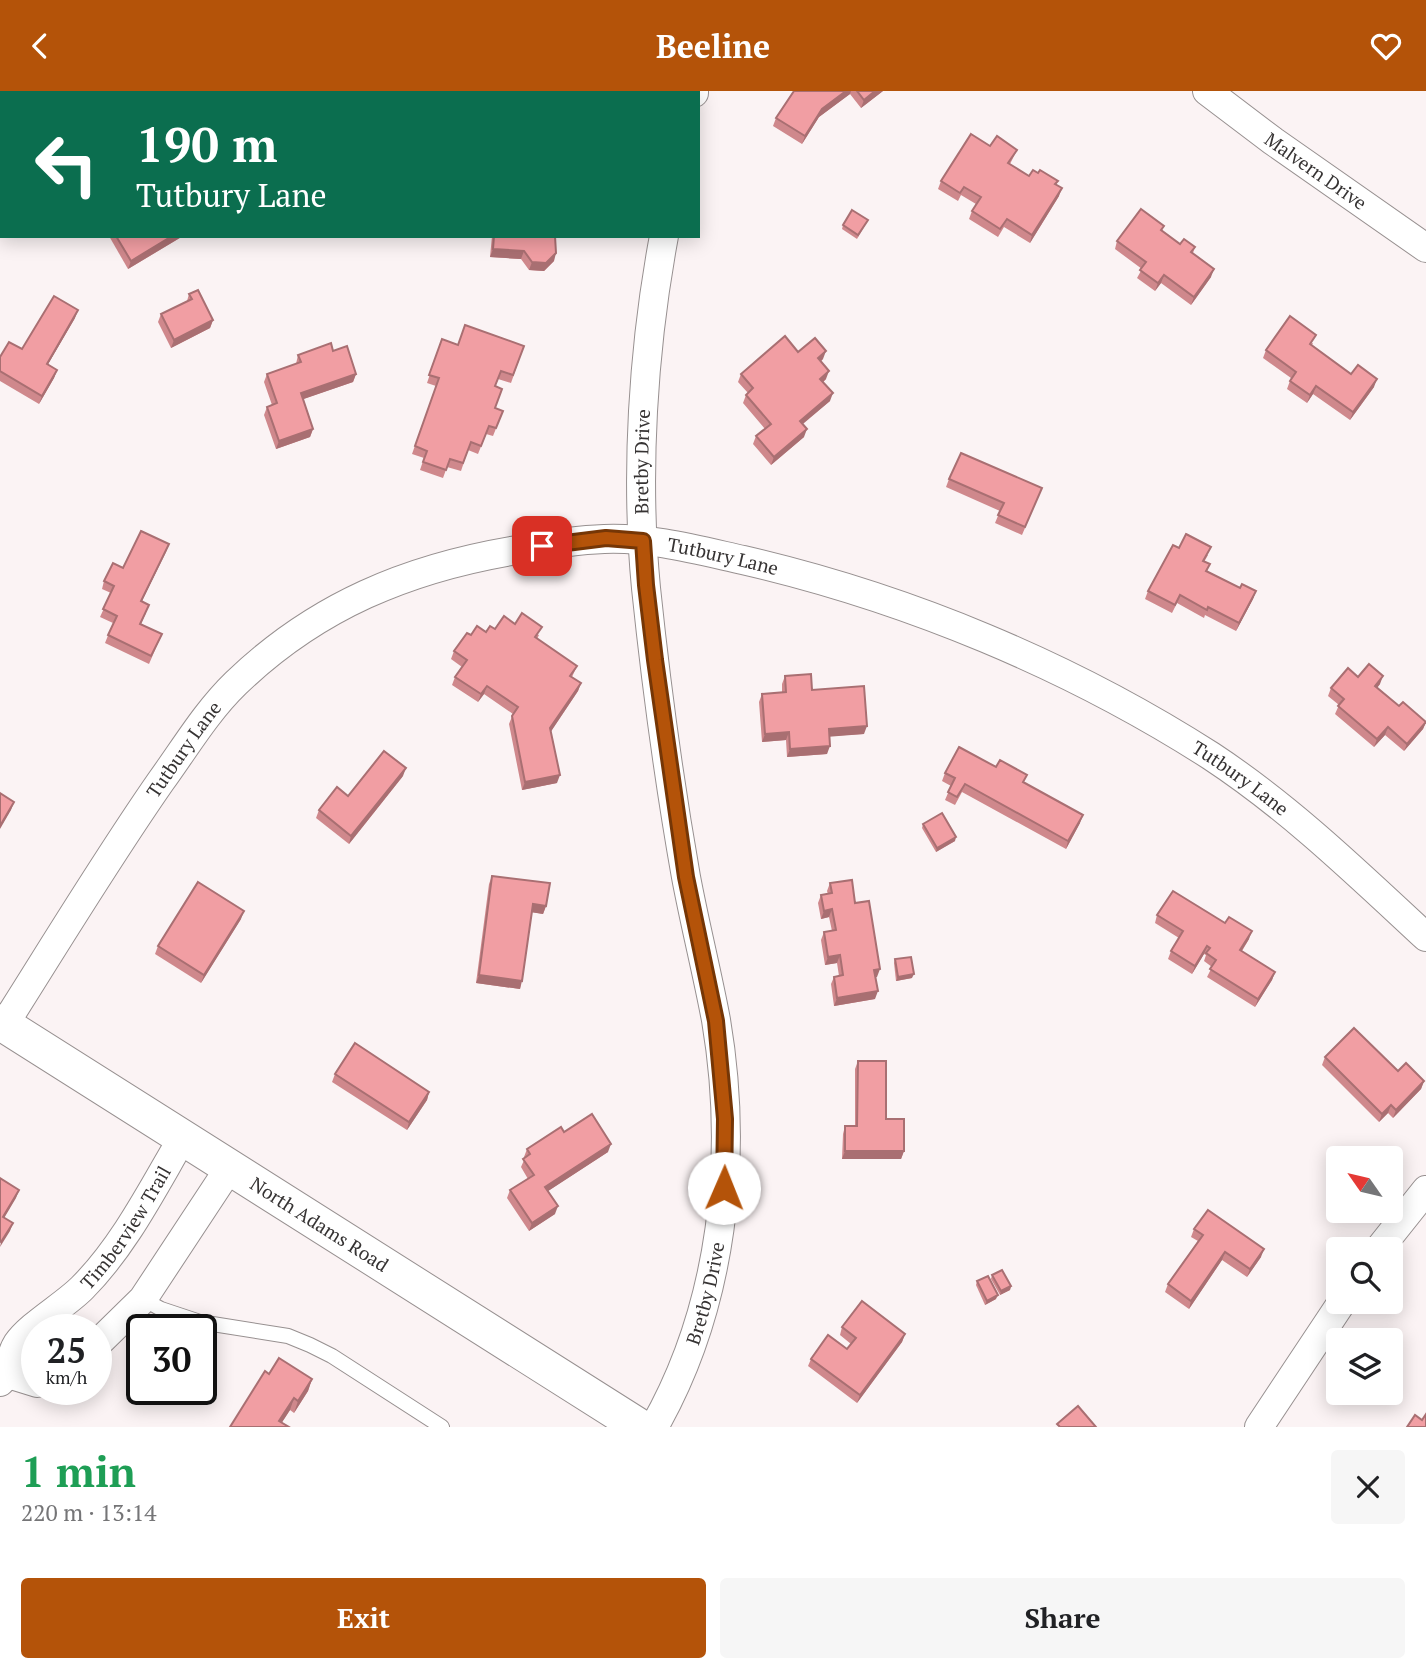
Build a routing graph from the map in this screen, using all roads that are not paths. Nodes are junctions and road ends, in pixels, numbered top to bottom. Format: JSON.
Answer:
{"nodes":[{"id":1,"x":1207,"y":91,"type":"edge"},
{"id":2,"x":664,"y":238,"type":"edge"},
{"id":3,"x":1426,"y":248,"type":"edge"},
{"id":4,"x":643,"y":541,"type":"junction"},
{"id":5,"x":1426,"y":937,"type":"edge"},
{"id":6,"x":2,"y":1024,"type":"edge"},
{"id":7,"x":183,"y":1137,"type":"junction"},
{"id":8,"x":230,"y":1167,"type":"junction"},
{"id":9,"x":1426,"y":1190,"type":"edge"},
{"id":10,"x":1389,"y":1237,"type":"edge"},
{"id":11,"x":143,"y":1299,"type":"junction"},
{"id":12,"x":1334,"y":1314,"type":"edge"},
{"id":13,"x":112,"y":1331,"type":"edge"},
{"id":14,"x":3,"y":1374,"type":"edge"},
{"id":15,"x":21,"y":1379,"type":"edge"},
{"id":16,"x":442,"y":1427,"type":"edge"},
{"id":17,"x":640,"y":1427,"type":"edge"},
{"id":18,"x":654,"y":1427,"type":"edge"},
{"id":19,"x":1259,"y":1427,"type":"edge"}],
"edges":[{"from":1,"to":3,"type":"street","name":"Malvern Drive"},
{"from":2,"to":4,"type":"street","name":"Bretby Drive"},
{"from":4,"to":5,"type":"street","name":"Tutbury Lane"},
{"from":4,"to":6,"type":"street","name":"Tutbury Lane"},
{"from":4,"to":18,"type":"street","name":"Bretby Drive"},
{"from":6,"to":7,"type":"street","name":"North Adams Road"},
{"from":7,"to":8,"type":"street","name":"North Adams Road"},
{"from":7,"to":14,"type":"street","name":"Timberview Trail"},
{"from":8,"to":11,"type":"street"},
{"from":8,"to":17,"type":"street","name":"North Adams Road"},
{"from":9,"to":10,"type":"street"},
{"from":11,"to":13,"type":"street"},
{"from":11,"to":16,"type":"lane"},
{"from":12,"to":19,"type":"street"},
{"from":14,"to":15,"type":"street","name":"Timberview Trail"}]}
